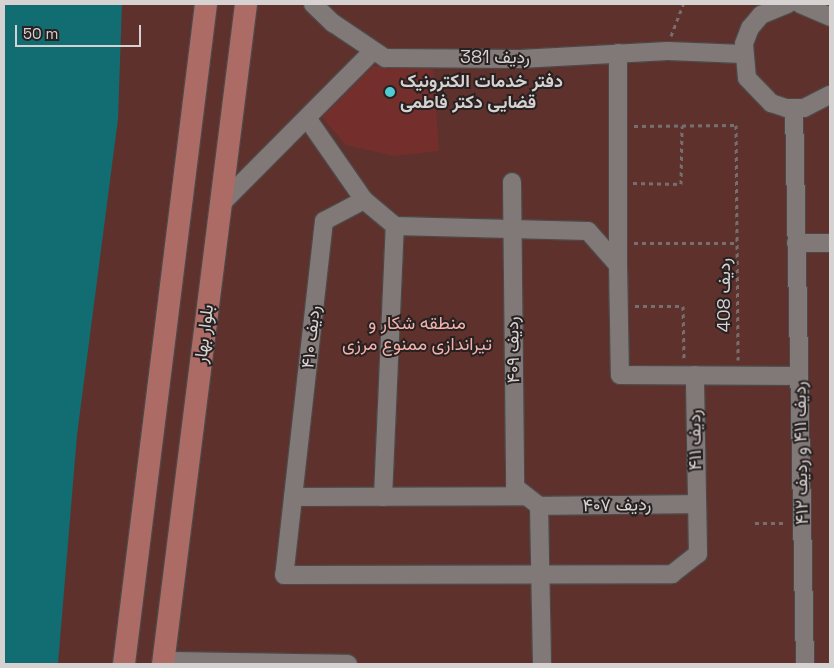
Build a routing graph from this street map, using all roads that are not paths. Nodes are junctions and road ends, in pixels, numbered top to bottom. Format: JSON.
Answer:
{"nodes":[{"id":1,"x":206,"y":4,"type":"edge"},
{"id":2,"x":246,"y":4,"type":"edge"},
{"id":3,"x":313,"y":4,"type":"edge"},
{"id":4,"x":788,"y":4,"type":"edge"},
{"id":5,"x":800,"y":4,"type":"edge"},
{"id":6,"x":757,"y":10,"type":"edge"},
{"id":7,"x":829,"y":12,"type":"edge"},
{"id":8,"x":373,"y":51,"type":"junction"},
{"id":9,"x":618,"y":54,"type":"junction"},
{"id":10,"x":743,"y":54,"type":"junction"},
{"id":11,"x":830,"y":95,"type":"edge"},
{"id":12,"x":794,"y":108,"type":"junction"},
{"id":13,"x":307,"y":118,"type":"junction"},
{"id":14,"x":512,"y":182,"type":"dead end"},
{"id":15,"x":364,"y":200,"type":"junction"},
{"id":16,"x":220,"y":205,"type":"junction"},
{"id":17,"x":395,"y":226,"type":"junction"},
{"id":18,"x":512,"y":231,"type":"junction"},
{"id":19,"x":796,"y":243,"type":"junction"},
{"id":20,"x":830,"y":243,"type":"edge"},
{"id":21,"x":618,"y":265,"type":"junction"},
{"id":22,"x":689,"y":376,"type":"junction"},
{"id":23,"x":800,"y":376,"type":"junction"},
{"id":24,"x":293,"y":497,"type":"junction"},
{"id":25,"x":383,"y":497,"type":"junction"},
{"id":26,"x":532,"y":501,"type":"junction"},
{"id":27,"x":696,"y":504,"type":"junction"},
{"id":28,"x":540,"y":574,"type":"junction"},
{"id":29,"x":163,"y":662,"type":"edge"},
{"id":30,"x":124,"y":664,"type":"edge"},
{"id":31,"x":348,"y":664,"type":"edge"},
{"id":32,"x":542,"y":664,"type":"edge"},
{"id":33,"x":805,"y":664,"type":"edge"}],
"edges":[{"from":1,"to":30,"type":"main road"},
{"from":2,"to":16,"type":"main road","name":"بلوار بهار"},
{"from":3,"to":8,"type":"street"},
{"from":4,"to":6,"type":"street"},
{"from":5,"to":7,"type":"street"},
{"from":6,"to":10,"type":"street"},
{"from":8,"to":9,"type":"street","name":"ردیف 381"},
{"from":8,"to":13,"type":"street"},
{"from":9,"to":10,"type":"street","name":"ردیف 381"},
{"from":9,"to":21,"type":"street"},
{"from":10,"to":12,"type":"street"},
{"from":11,"to":12,"type":"street"},
{"from":12,"to":19,"type":"street","name":"ردیف ۴۱۱ و ردیف ۴۱۲"},
{"from":13,"to":15,"type":"street"},
{"from":13,"to":16,"type":"street"},
{"from":14,"to":18,"type":"street","name":"ردیف ۴۰۹"},
{"from":15,"to":17,"type":"street"},
{"from":15,"to":24,"type":"street","name":"ردیف ۴۱۰"},
{"from":16,"to":29,"type":"main road","name":"بلوار بهار"},
{"from":17,"to":18,"type":"street"},
{"from":17,"to":25,"type":"street"},
{"from":18,"to":21,"type":"street"},
{"from":18,"to":26,"type":"street","name":"ردیف ۴۰۹"},
{"from":19,"to":20,"type":"street"},
{"from":19,"to":23,"type":"street","name":"ردیف ۴۱۱ و ردیف ۴۱۲"},
{"from":21,"to":22,"type":"street"},
{"from":22,"to":23,"type":"street"},
{"from":22,"to":27,"type":"street","name":"ردیف ۴۱۱"},
{"from":23,"to":33,"type":"street","name":"ردیف ۴۱۱ و ردیف ۴۱۲"},
{"from":24,"to":25,"type":"street","name":"ردیف ۴۰۷"},
{"from":24,"to":28,"type":"street"},
{"from":25,"to":26,"type":"street","name":"ردیف ۴۰۷"},
{"from":26,"to":27,"type":"street","name":"ردیف ۴۰۷"},
{"from":26,"to":28,"type":"street"},
{"from":27,"to":28,"type":"street","name":"ردیف ۴۱۱"},
{"from":28,"to":32,"type":"street"},
{"from":29,"to":31,"type":"street"}]}
